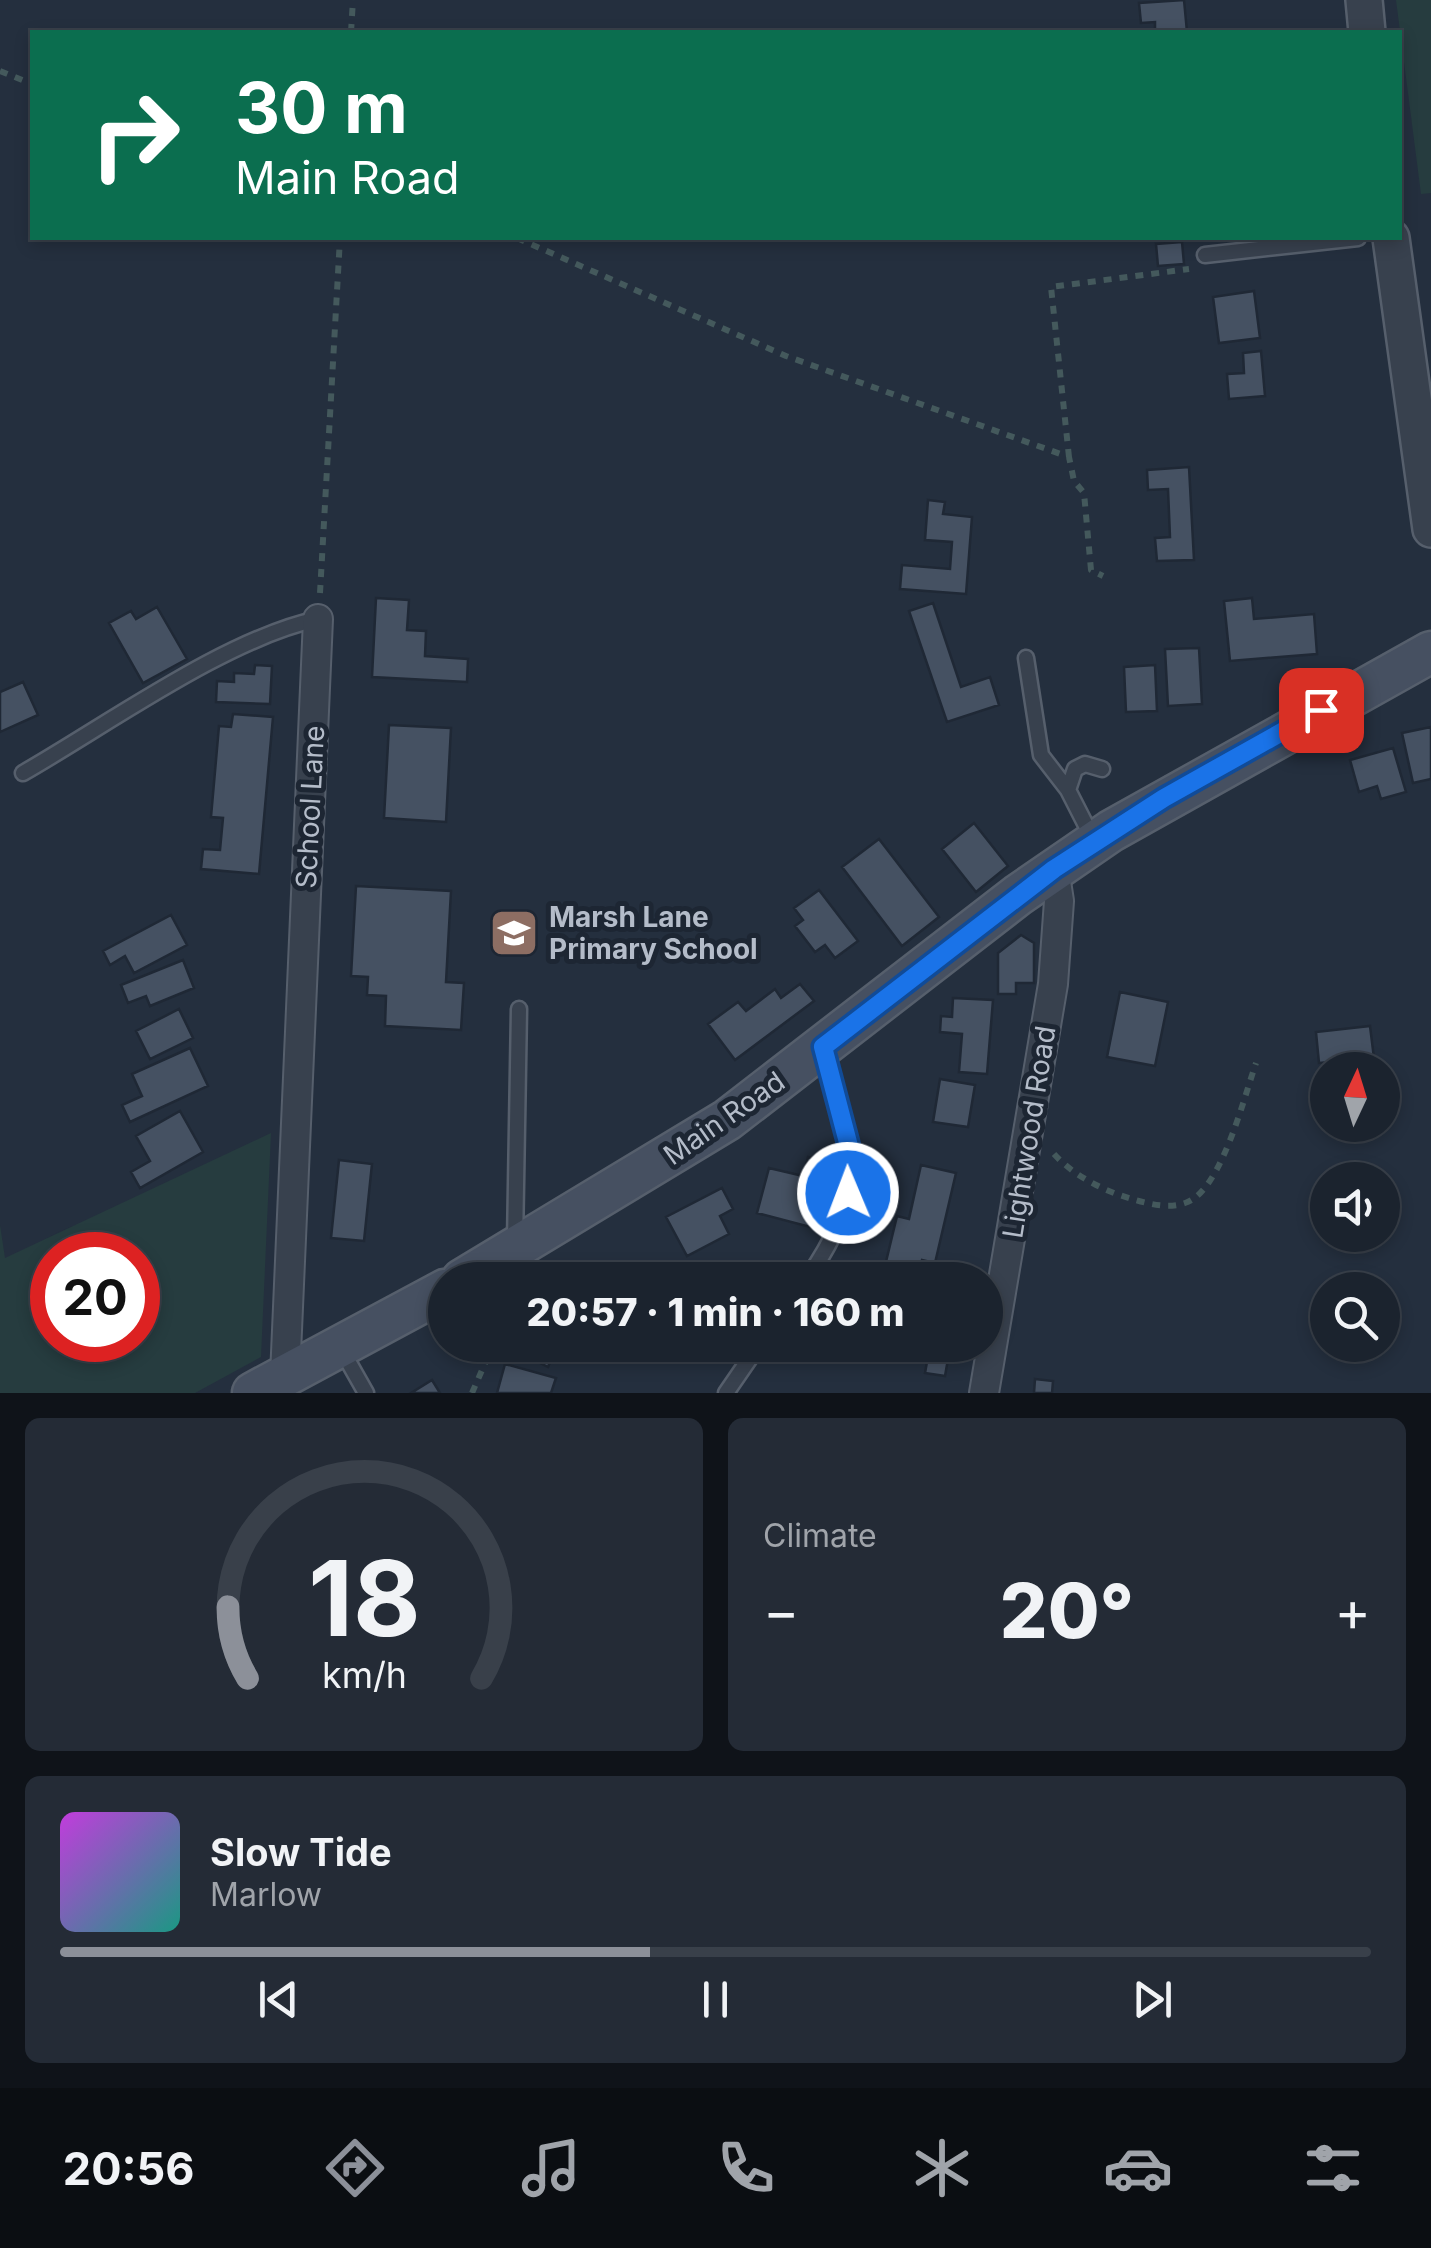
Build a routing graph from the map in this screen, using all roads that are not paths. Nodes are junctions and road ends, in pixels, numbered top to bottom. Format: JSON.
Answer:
{"nodes":[{"id":1,"x":1364,"y":0,"type":"edge"},
{"id":2,"x":1367,"y":30,"type":"edge"},
{"id":3,"x":1340,"y":240,"type":"edge"},
{"id":4,"x":1391,"y":240,"type":"edge"},
{"id":5,"x":1205,"y":255,"type":"road end"},
{"id":6,"x":1431,"y":529,"type":"edge"},
{"id":7,"x":318,"y":619,"type":"joint"},
{"id":8,"x":1431,"y":652,"type":"edge"},
{"id":9,"x":1026,"y":658,"type":"dead end"},
{"id":10,"x":1102,"y":769,"type":"dead end"},
{"id":11,"x":24,"y":773,"type":"dead end"},
{"id":12,"x":1068,"y":790,"type":"junction"},
{"id":13,"x":1095,"y":842,"type":"junction"},
{"id":14,"x":1054,"y":869,"type":"junction"},
{"id":15,"x":519,"y":1009,"type":"dead end"},
{"id":16,"x":823,"y":1047,"type":"junction"},
{"id":17,"x":515,"y":1249,"type":"junction"},
{"id":18,"x":493,"y":1262,"type":"edge"},
{"id":19,"x":818,"y":1262,"type":"edge"},
{"id":20,"x":428,"y":1299,"type":"edge"},
{"id":21,"x":339,"y":1347,"type":"junction"},
{"id":22,"x":747,"y":1362,"type":"edge"},
{"id":23,"x":269,"y":1384,"type":"edge"},
{"id":24,"x":366,"y":1393,"type":"edge"},
{"id":25,"x":726,"y":1393,"type":"edge"},
{"id":26,"x":984,"y":1393,"type":"edge"}],
"edges":[{"from":1,"to":2,"type":"street"},
{"from":3,"to":5,"type":"lane"},
{"from":4,"to":6,"type":"street"},
{"from":7,"to":11,"type":"lane"},
{"from":7,"to":23,"type":"street","name":"School Lane"},
{"from":8,"to":13,"type":"main road","name":"Main Road"},
{"from":9,"to":12,"type":"lane"},
{"from":10,"to":12,"type":"lane"},
{"from":12,"to":13,"type":"lane"},
{"from":13,"to":14,"type":"main road","name":"Main Road"},
{"from":14,"to":16,"type":"main road","name":"Main Road"},
{"from":14,"to":26,"type":"street","name":"Lightwood Road"},
{"from":15,"to":17,"type":"lane"},
{"from":16,"to":17,"type":"main road","name":"Main Road"},
{"from":16,"to":19,"type":"lane"},
{"from":17,"to":18,"type":"main road","name":"Main Road"},
{"from":20,"to":21,"type":"main road"},
{"from":21,"to":23,"type":"main road"},
{"from":21,"to":24,"type":"lane"},
{"from":22,"to":25,"type":"lane"}]}
